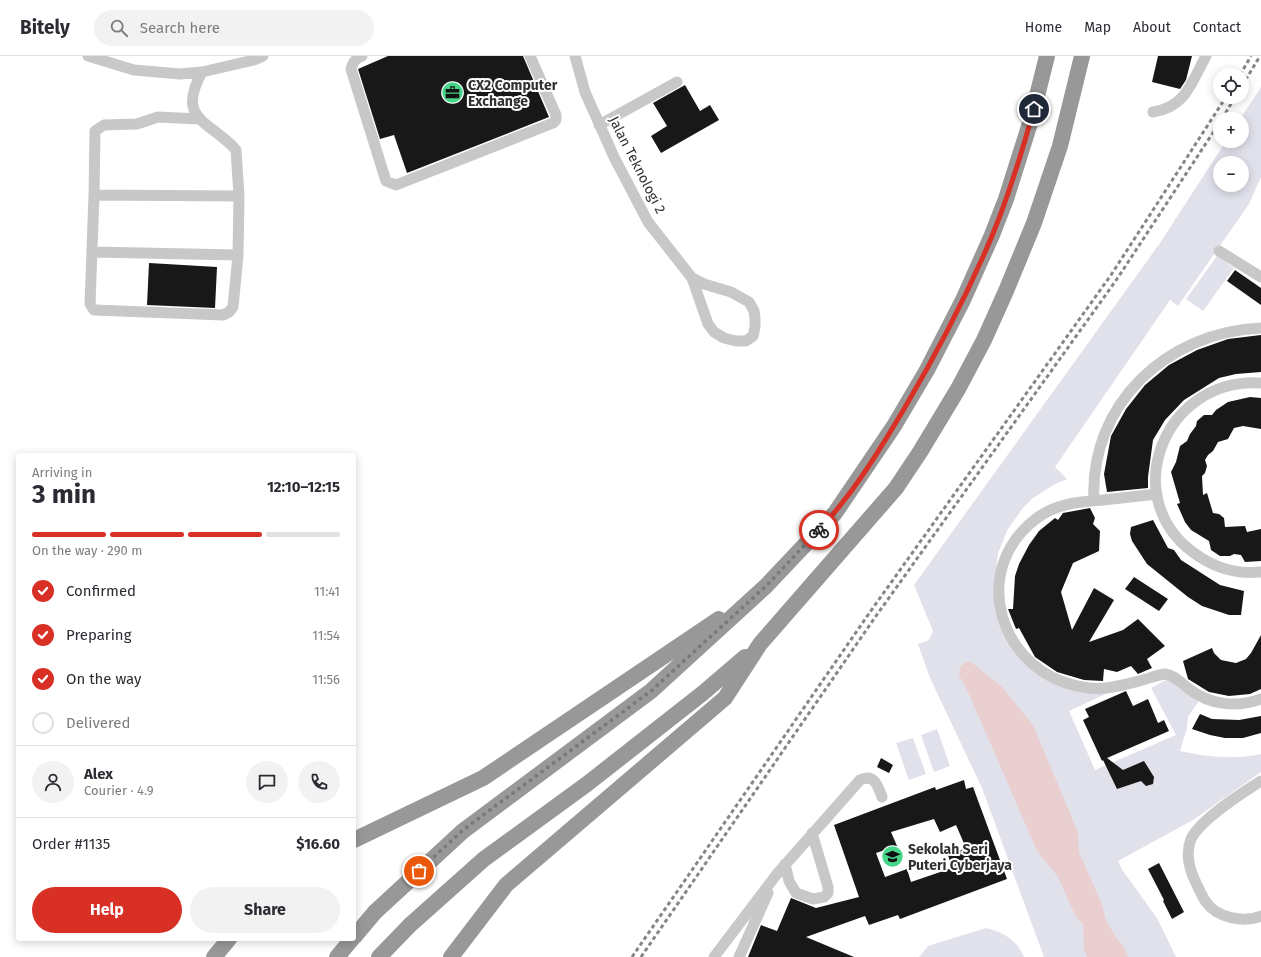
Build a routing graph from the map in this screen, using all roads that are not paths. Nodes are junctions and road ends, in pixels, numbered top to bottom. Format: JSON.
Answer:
{"nodes":[{"id":1,"x":88,"y":56,"type":"edge"},
{"id":2,"x":263,"y":56,"type":"edge"},
{"id":3,"x":362,"y":56,"type":"edge"},
{"id":4,"x":530,"y":56,"type":"edge"},
{"id":5,"x":575,"y":56,"type":"edge"},
{"id":6,"x":1047,"y":56,"type":"edge"},
{"id":7,"x":1082,"y":56,"type":"edge"},
{"id":8,"x":1206,"y":56,"type":"edge"},
{"id":9,"x":202,"y":72,"type":"junction"},
{"id":10,"x":677,"y":82,"type":"dead end"},
{"id":11,"x":1152,"y":112,"type":"dead end"},
{"id":12,"x":200,"y":119,"type":"junction"},
{"id":13,"x":599,"y":125,"type":"junction"},
{"id":14,"x":94,"y":195,"type":"junction"},
{"id":15,"x":239,"y":196,"type":"junction"},
{"id":16,"x":1219,"y":251,"type":"dead end"},
{"id":17,"x":93,"y":252,"type":"junction"},
{"id":18,"x":238,"y":255,"type":"junction"},
{"id":19,"x":1261,"y":277,"type":"edge"},
{"id":20,"x":692,"y":278,"type":"junction"},
{"id":21,"x":1261,"y":328,"type":"edge"},
{"id":22,"x":1261,"y":383,"type":"edge"},
{"id":23,"x":1157,"y":494,"type":"junction"},
{"id":24,"x":1094,"y":501,"type":"junction"},
{"id":25,"x":1261,"y":572,"type":"edge"},
{"id":26,"x":766,"y":586,"type":"junction"},
{"id":27,"x":760,"y":644,"type":"junction"},
{"id":28,"x":1261,"y":699,"type":"edge"},
{"id":29,"x":1261,"y":781,"type":"edge"},
{"id":30,"x":882,"y":797,"type":"dead end"},
{"id":31,"x":812,"y":833,"type":"junction"},
{"id":32,"x":356,"y":839,"type":"edge"},
{"id":33,"x":786,"y":864,"type":"junction"},
{"id":34,"x":777,"y":874,"type":"junction"},
{"id":35,"x":1261,"y":916,"type":"edge"},
{"id":36,"x":356,"y":934,"type":"edge"},
{"id":37,"x":227,"y":941,"type":"edge"},
{"id":38,"x":350,"y":941,"type":"edge"},
{"id":39,"x":214,"y":957,"type":"edge"},
{"id":40,"x":337,"y":957,"type":"edge"},
{"id":41,"x":379,"y":957,"type":"edge"},
{"id":42,"x":451,"y":957,"type":"edge"},
{"id":43,"x":714,"y":957,"type":"edge"},
{"id":44,"x":739,"y":957,"type":"edge"}],
"edges":[{"from":1,"to":9,"type":"street"},
{"from":2,"to":9,"type":"street"},
{"from":3,"to":4,"type":"street"},
{"from":5,"to":13,"type":"street","name":"Jalan Teknologi 2"},
{"from":6,"to":26,"type":"highway"},
{"from":7,"to":27,"type":"highway"},
{"from":8,"to":11,"type":"street"},
{"from":9,"to":12,"type":"street"},
{"from":10,"to":13,"type":"street"},
{"from":12,"to":14,"type":"street"},
{"from":12,"to":15,"type":"street"},
{"from":13,"to":20,"type":"street","name":"Jalan Teknologi 2"},
{"from":14,"to":15,"type":"street"},
{"from":14,"to":17,"type":"street"},
{"from":15,"to":18,"type":"street"},
{"from":16,"to":19,"type":"street"},
{"from":17,"to":18,"type":"street"},
{"from":17,"to":18,"type":"street"},
{"from":20,"to":20,"type":"street","name":"Jalan Teknologi 2"},
{"from":21,"to":24,"type":"street"},
{"from":22,"to":23,"type":"street"},
{"from":23,"to":24,"type":"street"},
{"from":23,"to":25,"type":"street"},
{"from":24,"to":28,"type":"street"},
{"from":26,"to":32,"type":"highway"},
{"from":26,"to":36,"type":"highway"},
{"from":27,"to":41,"type":"highway"},
{"from":27,"to":42,"type":"highway"},
{"from":29,"to":35,"type":"street"},
{"from":30,"to":31,"type":"street"},
{"from":31,"to":33,"type":"street"},
{"from":31,"to":33,"type":"street"},
{"from":33,"to":34,"type":"street"},
{"from":34,"to":43,"type":"street"},
{"from":34,"to":44,"type":"street"},
{"from":37,"to":39,"type":"highway"},
{"from":38,"to":40,"type":"highway"}]}
